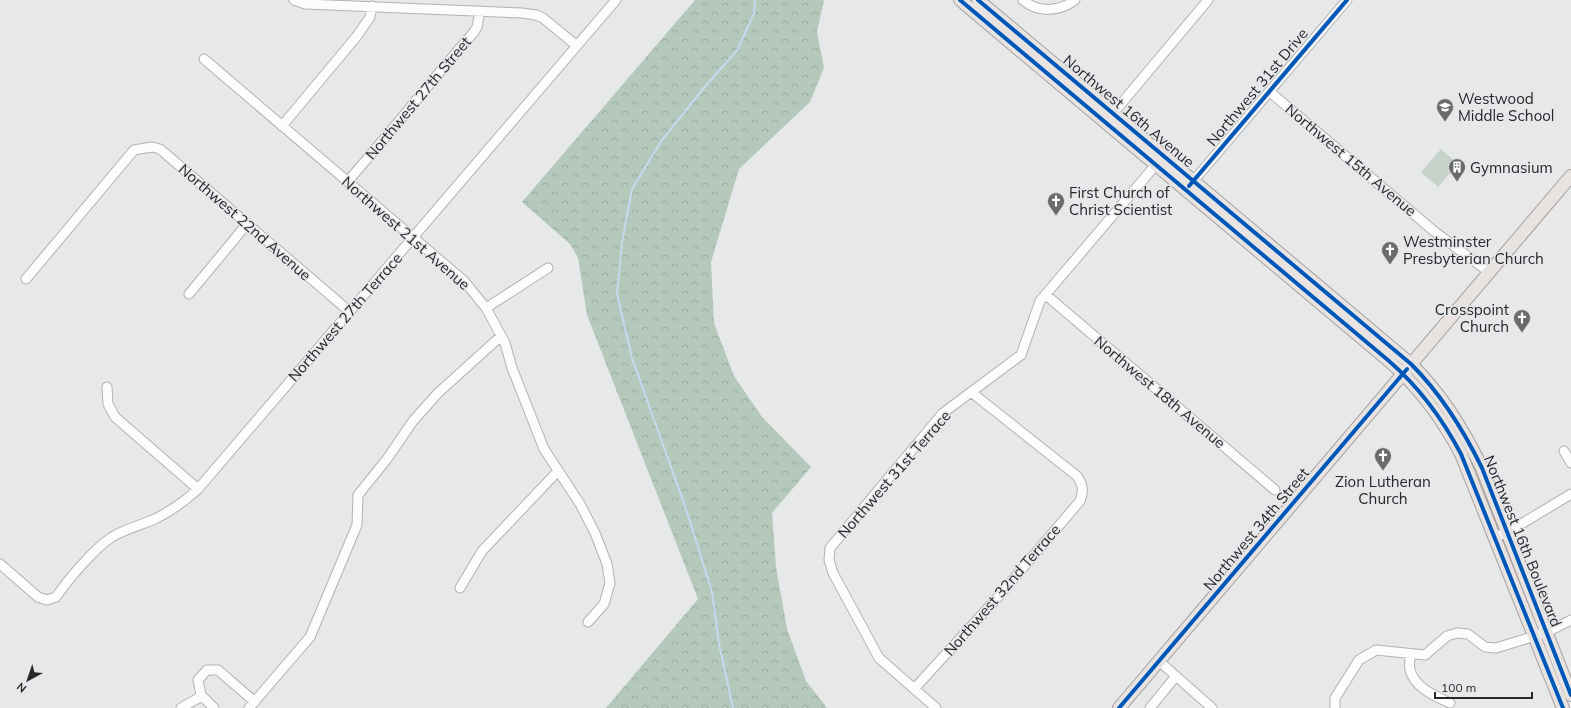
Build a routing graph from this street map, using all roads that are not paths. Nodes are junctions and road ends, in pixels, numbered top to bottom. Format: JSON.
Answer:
{"nodes":[{"id":1,"x":294,"y":0,"type":"edge"},
{"id":2,"x":616,"y":0,"type":"edge"},
{"id":3,"x":960,"y":0,"type":"edge"},
{"id":4,"x":978,"y":0,"type":"edge"},
{"id":5,"x":1023,"y":0,"type":"edge"},
{"id":6,"x":1208,"y":0,"type":"edge"},
{"id":7,"x":1347,"y":0,"type":"edge"},
{"id":8,"x":1071,"y":2,"type":"edge"},
{"id":9,"x":372,"y":6,"type":"junction"},
{"id":10,"x":480,"y":12,"type":"junction"},
{"id":11,"x":577,"y":46,"type":"junction"},
{"id":12,"x":204,"y":59,"type":"dead end"},
{"id":13,"x":1270,"y":92,"type":"junction"},
{"id":14,"x":1110,"y":118,"type":"junction"},
{"id":15,"x":282,"y":126,"type":"junction"},
{"id":16,"x":1160,"y":160,"type":"junction"},
{"id":17,"x":348,"y":181,"type":"junction"},
{"id":18,"x":1569,"y":182,"type":"edge"},
{"id":19,"x":1189,"y":185,"type":"junction"},
{"id":20,"x":247,"y":224,"type":"junction"},
{"id":21,"x":414,"y":237,"type":"junction"},
{"id":22,"x":548,"y":268,"type":"dead end"},
{"id":23,"x":1489,"y":272,"type":"junction"},
{"id":24,"x":26,"y":279,"type":"dead end"},
{"id":25,"x":189,"y":294,"type":"dead end"},
{"id":26,"x":1046,"y":295,"type":"junction"},
{"id":27,"x":486,"y":308,"type":"junction"},
{"id":28,"x":350,"y":312,"type":"junction"},
{"id":29,"x":501,"y":336,"type":"junction"},
{"id":30,"x":1407,"y":369,"type":"junction"},
{"id":31,"x":106,"y":387,"type":"dead end"},
{"id":32,"x":971,"y":392,"type":"junction"},
{"id":33,"x":1564,"y":451,"type":"dead end"},
{"id":34,"x":1571,"y":463,"type":"edge"},
{"id":35,"x":558,"y":471,"type":"junction"},
{"id":36,"x":198,"y":489,"type":"junction"},
{"id":37,"x":1275,"y":490,"type":"dead end"},
{"id":38,"x":1571,"y":494,"type":"edge"},
{"id":39,"x":1508,"y":532,"type":"junction"},
{"id":40,"x":1495,"y":537,"type":"junction"},
{"id":41,"x":0,"y":564,"type":"edge"},
{"id":42,"x":460,"y":588,"type":"dead end"},
{"id":43,"x":1571,"y":620,"type":"edge"},
{"id":44,"x":588,"y":622,"type":"dead end"},
{"id":45,"x":1540,"y":634,"type":"junction"},
{"id":46,"x":1410,"y":655,"type":"junction"},
{"id":47,"x":1159,"y":661,"type":"junction"},
{"id":48,"x":1176,"y":676,"type":"junction"},
{"id":49,"x":914,"y":689,"type":"junction"},
{"id":50,"x":1571,"y":695,"type":"edge"},
{"id":51,"x":202,"y":696,"type":"junction"},
{"id":52,"x":1450,"y":703,"type":"dead end"},
{"id":53,"x":252,"y":705,"type":"edge"},
{"id":54,"x":181,"y":708,"type":"edge"},
{"id":55,"x":214,"y":708,"type":"edge"},
{"id":56,"x":936,"y":708,"type":"edge"},
{"id":57,"x":1119,"y":708,"type":"edge"},
{"id":58,"x":1150,"y":708,"type":"edge"},
{"id":59,"x":1212,"y":708,"type":"edge"},
{"id":60,"x":1335,"y":708,"type":"edge"},
{"id":61,"x":1563,"y":708,"type":"edge"}],
"edges":[{"from":1,"to":9,"type":"street"},
{"from":2,"to":11,"type":"street","name":"Northwest 27th Terrace"},
{"from":3,"to":14,"type":"main road","name":"Northwest 16th Avenue"},
{"from":4,"to":14,"type":"main road","name":"Northwest 16th Avenue"},
{"from":5,"to":8,"type":"street"},
{"from":6,"to":14,"type":"street"},
{"from":7,"to":13,"type":"street","name":"Northwest 31st Drive"},
{"from":9,"to":10,"type":"street"},
{"from":9,"to":15,"type":"street"},
{"from":10,"to":11,"type":"street"},
{"from":10,"to":17,"type":"street","name":"Northwest 27th Street"},
{"from":11,"to":21,"type":"street","name":"Northwest 27th Terrace"},
{"from":12,"to":15,"type":"street","name":"Northwest 21st Avenue"},
{"from":13,"to":19,"type":"street","name":"Northwest 31st Drive"},
{"from":13,"to":23,"type":"street","name":"Northwest 15th Avenue"},
{"from":14,"to":16,"type":"main road","name":"Northwest 16th Avenue"},
{"from":15,"to":17,"type":"street","name":"Northwest 21st Avenue"},
{"from":16,"to":19,"type":"main road","name":"Northwest 16th Avenue"},
{"from":16,"to":26,"type":"street","name":"Northwest 31st Terrace"},
{"from":17,"to":21,"type":"street","name":"Northwest 21st Avenue"},
{"from":18,"to":23,"type":"main road","name":"Northwest 34th Street"},
{"from":19,"to":30,"type":"main road","name":"Northwest 16th Avenue"},
{"from":20,"to":24,"type":"street","name":"Northwest 22nd Avenue"},
{"from":20,"to":25,"type":"street"},
{"from":20,"to":28,"type":"street","name":"Northwest 22nd Avenue"},
{"from":21,"to":27,"type":"street","name":"Northwest 21st Avenue"},
{"from":21,"to":28,"type":"street","name":"Northwest 27th Terrace"},
{"from":22,"to":27,"type":"street"},
{"from":23,"to":30,"type":"main road","name":"Northwest 34th Street"},
{"from":26,"to":32,"type":"street","name":"Northwest 31st Terrace"},
{"from":26,"to":37,"type":"street","name":"Northwest 18th Avenue"},
{"from":27,"to":29,"type":"street","name":"Northwest 21st Avenue"},
{"from":28,"to":36,"type":"street","name":"Northwest 27th Terrace"},
{"from":29,"to":35,"type":"street","name":"Northwest 21st Avenue"},
{"from":29,"to":53,"type":"street"},
{"from":30,"to":39,"type":"main road","name":"Northwest 16th Boulevard"},
{"from":30,"to":40,"type":"main road","name":"Northwest 16th Boulevard"},
{"from":30,"to":47,"type":"main road","name":"Northwest 34th Street"},
{"from":31,"to":36,"type":"street"},
{"from":32,"to":49,"type":"street","name":"Northwest 31st Terrace"},
{"from":32,"to":49,"type":"street","name":"Northwest 32nd Terrace"},
{"from":33,"to":34,"type":"street"},
{"from":35,"to":42,"type":"street"},
{"from":35,"to":44,"type":"street","name":"Northwest 21st Avenue"},
{"from":36,"to":41,"type":"street","name":"Northwest 27th Terrace"},
{"from":38,"to":39,"type":"street"},
{"from":39,"to":40,"type":"street"},
{"from":39,"to":45,"type":"main road","name":"Northwest 16th Boulevard"},
{"from":40,"to":45,"type":"main road","name":"Northwest 16th Boulevard"},
{"from":43,"to":45,"type":"street"},
{"from":45,"to":46,"type":"street"},
{"from":45,"to":50,"type":"main road","name":"Northwest 16th Boulevard"},
{"from":45,"to":61,"type":"main road","name":"Northwest 16th Boulevard"},
{"from":46,"to":52,"type":"street"},
{"from":46,"to":60,"type":"street"},
{"from":47,"to":48,"type":"street"},
{"from":47,"to":57,"type":"main road","name":"Northwest 34th Street"},
{"from":48,"to":58,"type":"street"},
{"from":48,"to":59,"type":"street"},
{"from":49,"to":56,"type":"street"},
{"from":51,"to":53,"type":"street"},
{"from":51,"to":54,"type":"street"},
{"from":51,"to":55,"type":"street"}]}
